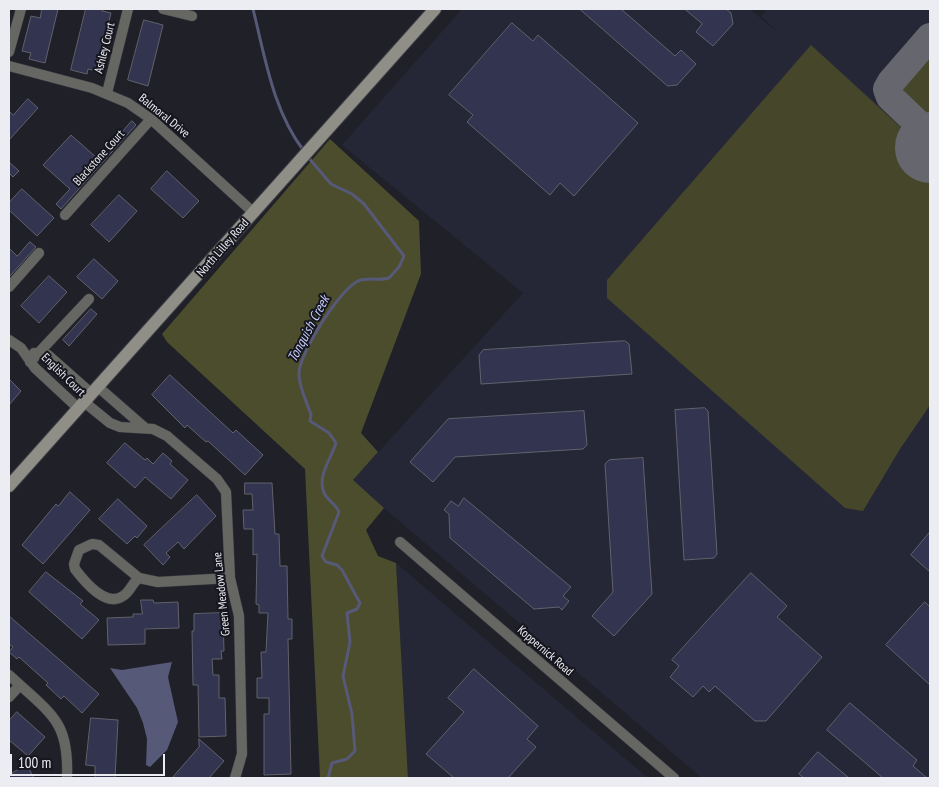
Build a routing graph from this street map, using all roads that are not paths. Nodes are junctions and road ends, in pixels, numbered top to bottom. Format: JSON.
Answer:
{"nodes":[{"id":1,"x":21,"y":9,"type":"edge"},
{"id":2,"x":128,"y":9,"type":"edge"},
{"id":3,"x":163,"y":9,"type":"edge"},
{"id":4,"x":435,"y":9,"type":"edge"},
{"id":5,"x":192,"y":16,"type":"dead end"},
{"id":6,"x":9,"y":52,"type":"edge"},
{"id":7,"x":9,"y":66,"type":"edge"},
{"id":8,"x":107,"y":93,"type":"junction"},
{"id":9,"x":151,"y":119,"type":"junction"},
{"id":10,"x":254,"y":212,"type":"junction"},
{"id":11,"x":65,"y":215,"type":"dead end"},
{"id":12,"x":39,"y":253,"type":"dead end"},
{"id":13,"x":9,"y":287,"type":"edge"},
{"id":14,"x":89,"y":300,"type":"dead end"},
{"id":15,"x":9,"y":340,"type":"edge"},
{"id":16,"x":34,"y":358,"type":"junction"},
{"id":17,"x":87,"y":397,"type":"junction"},
{"id":18,"x":145,"y":428,"type":"junction"},
{"id":19,"x":9,"y":486,"type":"edge"},
{"id":20,"x":400,"y":542,"type":"dead end"},
{"id":21,"x":139,"y":578,"type":"junction"},
{"id":22,"x":230,"y":578,"type":"junction"},
{"id":23,"x":9,"y":675,"type":"edge"},
{"id":24,"x":20,"y":685,"type":"junction"},
{"id":25,"x":9,"y":697,"type":"edge"},
{"id":26,"x":67,"y":778,"type":"edge"},
{"id":27,"x":235,"y":778,"type":"edge"},
{"id":28,"x":674,"y":778,"type":"edge"}],
"edges":[{"from":1,"to":6,"type":"street"},
{"from":2,"to":8,"type":"street","name":"Ashley Court"},
{"from":3,"to":5,"type":"street"},
{"from":4,"to":10,"type":"street","name":"North Lilley Road"},
{"from":7,"to":8,"type":"street","name":"Balmoral Drive"},
{"from":8,"to":9,"type":"street","name":"Balmoral Drive"},
{"from":9,"to":10,"type":"street","name":"Balmoral Drive"},
{"from":9,"to":11,"type":"street","name":"Blackstone Court"},
{"from":10,"to":17,"type":"street","name":"North Lilley Road"},
{"from":12,"to":13,"type":"street"},
{"from":14,"to":16,"type":"street"},
{"from":15,"to":16,"type":"street","name":"English Court"},
{"from":16,"to":17,"type":"street","name":"English Court"},
{"from":16,"to":17,"type":"street"},
{"from":17,"to":18,"type":"street"},
{"from":17,"to":18,"type":"street","name":"Green Meadow Lane"},
{"from":17,"to":19,"type":"street","name":"North Lilley Road"},
{"from":18,"to":22,"type":"street","name":"Green Meadow Lane"},
{"from":20,"to":28,"type":"street","name":"Koppernick Road"},
{"from":21,"to":21,"type":"street"},
{"from":21,"to":22,"type":"street"},
{"from":22,"to":27,"type":"street","name":"Green Meadow Lane"},
{"from":23,"to":24,"type":"street"},
{"from":24,"to":25,"type":"street"},
{"from":24,"to":26,"type":"street"}]}
